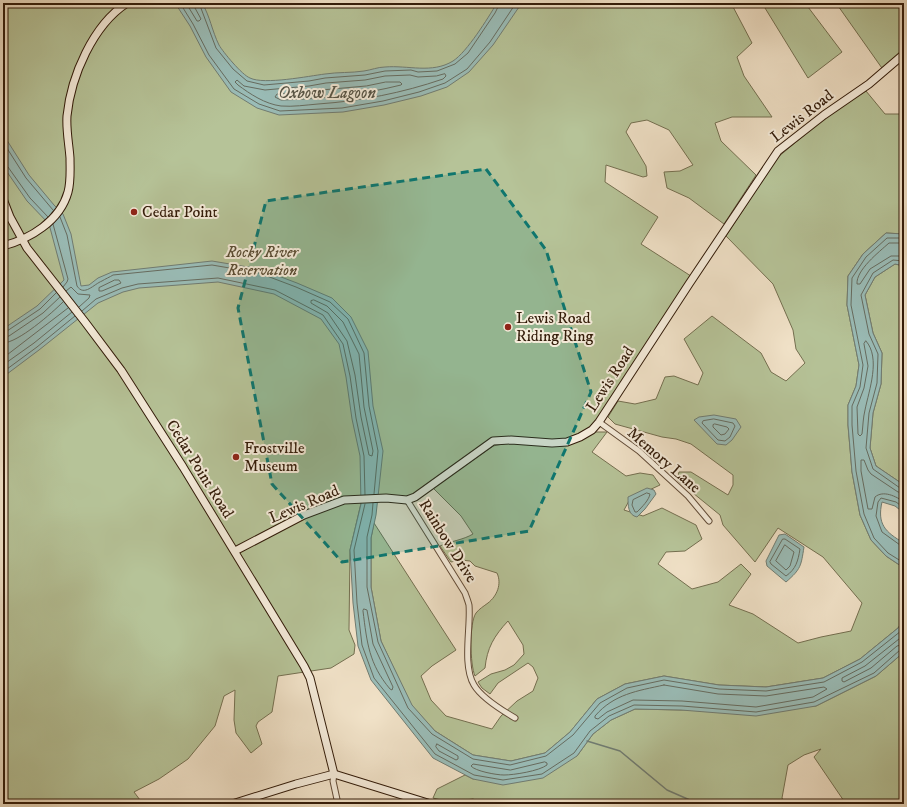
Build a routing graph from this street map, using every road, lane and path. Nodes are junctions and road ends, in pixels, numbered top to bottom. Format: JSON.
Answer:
{"nodes":[{"id":1,"x":127,"y":3,"type":"edge"},
{"id":2,"x":904,"y":54,"type":"edge"},
{"id":3,"x":3,"y":199,"type":"edge"},
{"id":4,"x":22,"y":239,"type":"junction"},
{"id":5,"x":3,"y":246,"type":"edge"},
{"id":6,"x":598,"y":422,"type":"junction"},
{"id":7,"x":407,"y":500,"type":"junction"},
{"id":8,"x":710,"y":520,"type":"dead end"},
{"id":9,"x":234,"y":551,"type":"junction"},
{"id":10,"x":515,"y":718,"type":"dead end"},
{"id":11,"x":334,"y":774,"type":"junction"},
{"id":12,"x":232,"y":804,"type":"edge"},
{"id":13,"x":338,"y":804,"type":"edge"},
{"id":14,"x":431,"y":804,"type":"edge"}],
"edges":[{"from":1,"to":4,"type":"street"},
{"from":2,"to":6,"type":"street","name":"Lewis Road"},
{"from":3,"to":4,"type":"street","name":"Cedar Point Road"},
{"from":4,"to":5,"type":"street"},
{"from":4,"to":9,"type":"street","name":"Cedar Point Road"},
{"from":6,"to":7,"type":"street","name":"Lewis Road"},
{"from":6,"to":8,"type":"street","name":"Memory Lane"},
{"from":7,"to":9,"type":"street","name":"Lewis Road"},
{"from":7,"to":10,"type":"street","name":"Rainbow Drive"},
{"from":9,"to":11,"type":"street","name":"Cedar Point Road"},
{"from":11,"to":12,"type":"street"},
{"from":11,"to":13,"type":"street"},
{"from":11,"to":14,"type":"street"}]}
